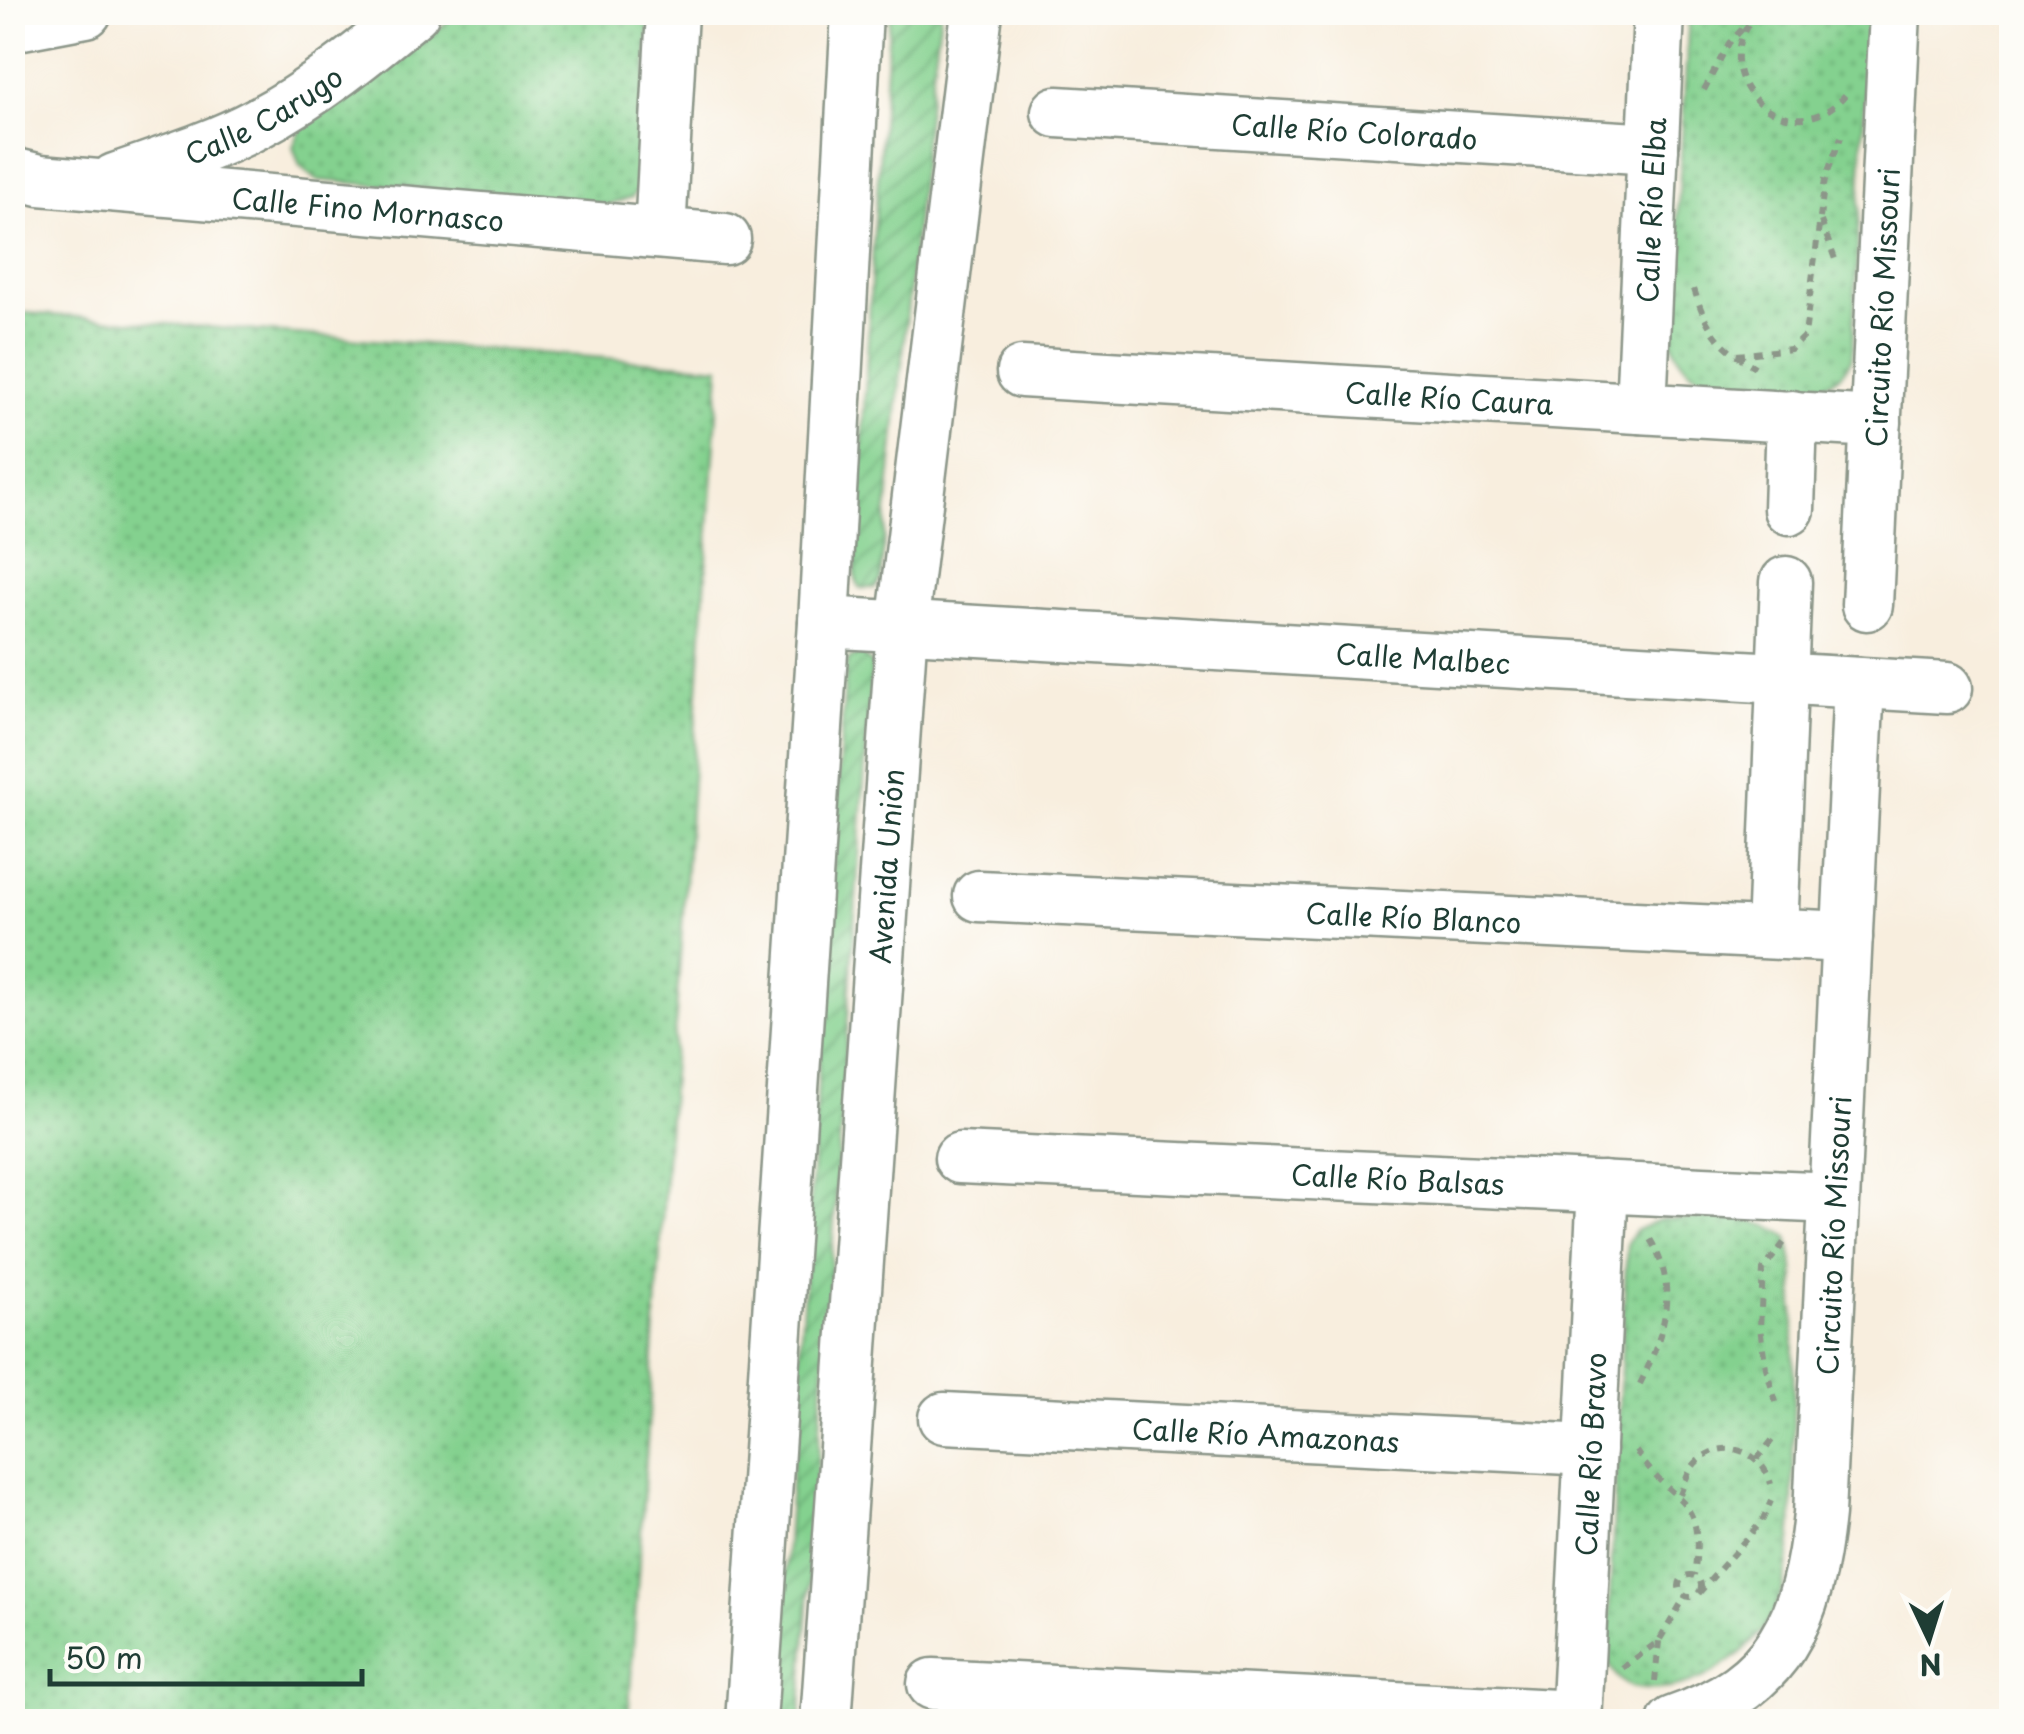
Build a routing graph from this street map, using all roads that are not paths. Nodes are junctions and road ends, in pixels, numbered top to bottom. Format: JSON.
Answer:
{"nodes":[{"id":1,"x":86,"y":12,"type":"edge"},
{"id":2,"x":414,"y":12,"type":"edge"},
{"id":3,"x":672,"y":12,"type":"edge"},
{"id":4,"x":857,"y":12,"type":"edge"},
{"id":5,"x":977,"y":12,"type":"edge"},
{"id":6,"x":1659,"y":12,"type":"edge"},
{"id":7,"x":1895,"y":12,"type":"edge"},
{"id":8,"x":12,"y":26,"type":"edge"},
{"id":9,"x":1057,"y":112,"type":"dead end"},
{"id":10,"x":1653,"y":149,"type":"junction"},
{"id":11,"x":12,"y":173,"type":"edge"},
{"id":12,"x":97,"y":185,"type":"junction"},
{"id":13,"x":660,"y":233,"type":"junction"},
{"id":14,"x":725,"y":239,"type":"dead end"},
{"id":15,"x":1022,"y":372,"type":"dead end"},
{"id":16,"x":1781,"y":396,"type":"junction"},
{"id":17,"x":1641,"y":408,"type":"junction"},
{"id":18,"x":1876,"y":422,"type":"junction"},
{"id":19,"x":1789,"y":509,"type":"dead end"},
{"id":20,"x":1786,"y":582,"type":"dead end"},
{"id":21,"x":1867,"y":605,"type":"dead end"},
{"id":22,"x":824,"y":622,"type":"junction"},
{"id":23,"x":902,"y":627,"type":"junction"},
{"id":24,"x":1782,"y":678,"type":"junction"},
{"id":25,"x":1859,"y":683,"type":"junction"},
{"id":26,"x":1946,"y":688,"type":"dead end"},
{"id":27,"x":979,"y":896,"type":"dead end"},
{"id":28,"x":1772,"y":933,"type":"junction"},
{"id":29,"x":1847,"y":937,"type":"junction"},
{"id":30,"x":960,"y":1158,"type":"dead end"},
{"id":31,"x":1603,"y":1187,"type":"junction"},
{"id":32,"x":1834,"y":1198,"type":"junction"},
{"id":33,"x":944,"y":1418,"type":"dead end"},
{"id":34,"x":1611,"y":1447,"type":"junction"},
{"id":35,"x":933,"y":1684,"type":"dead end"},
{"id":36,"x":1660,"y":1704,"type":"edge"},
{"id":37,"x":1576,"y":1719,"type":"edge"},
{"id":38,"x":750,"y":1722,"type":"edge"},
{"id":39,"x":826,"y":1722,"type":"edge"}],
"edges":[{"from":1,"to":8,"type":"street"},
{"from":2,"to":12,"type":"street","name":"Calle Carugo"},
{"from":3,"to":13,"type":"street"},
{"from":4,"to":22,"type":"street"},
{"from":5,"to":23,"type":"street","name":"Avenida Unión"},
{"from":6,"to":10,"type":"street","name":"Calle Río Elba"},
{"from":7,"to":18,"type":"street","name":"Circuito Río Missouri"},
{"from":9,"to":10,"type":"street","name":"Calle Río Colorado"},
{"from":10,"to":17,"type":"street","name":"Calle Río Elba"},
{"from":11,"to":12,"type":"street","name":"Calle Fino Mornasco"},
{"from":12,"to":13,"type":"street","name":"Calle Fino Mornasco"},
{"from":13,"to":14,"type":"street","name":"Calle Fino Mornasco"},
{"from":15,"to":17,"type":"street","name":"Calle Río Caura"},
{"from":16,"to":17,"type":"street","name":"Calle Río Caura"},
{"from":16,"to":18,"type":"street","name":"Calle Río Caura"},
{"from":16,"to":19,"type":"street"},
{"from":18,"to":21,"type":"street","name":"Circuito Río Missouri"},
{"from":20,"to":24,"type":"street"},
{"from":22,"to":23,"type":"street","name":"Calle Malbec"},
{"from":22,"to":38,"type":"street"},
{"from":23,"to":24,"type":"street","name":"Calle Malbec"},
{"from":23,"to":39,"type":"street","name":"Avenida Unión"},
{"from":24,"to":25,"type":"street","name":"Calle Malbec"},
{"from":24,"to":28,"type":"street"},
{"from":25,"to":26,"type":"street","name":"Calle Malbec"},
{"from":25,"to":29,"type":"street","name":"Circuito Río Missouri"},
{"from":27,"to":28,"type":"street","name":"Calle Río Blanco"},
{"from":28,"to":29,"type":"street","name":"Calle Río Blanco"},
{"from":29,"to":32,"type":"street","name":"Circuito Río Missouri"},
{"from":30,"to":31,"type":"street","name":"Calle Río Balsas"},
{"from":31,"to":32,"type":"street","name":"Calle Río Balsas"},
{"from":31,"to":34,"type":"street","name":"Calle Río Bravo"},
{"from":32,"to":36,"type":"street","name":"Circuito Río Missouri"},
{"from":33,"to":34,"type":"street","name":"Calle Río Amazonas"},
{"from":34,"to":37,"type":"street","name":"Calle Río Bravo"},
{"from":35,"to":37,"type":"street"}]}
